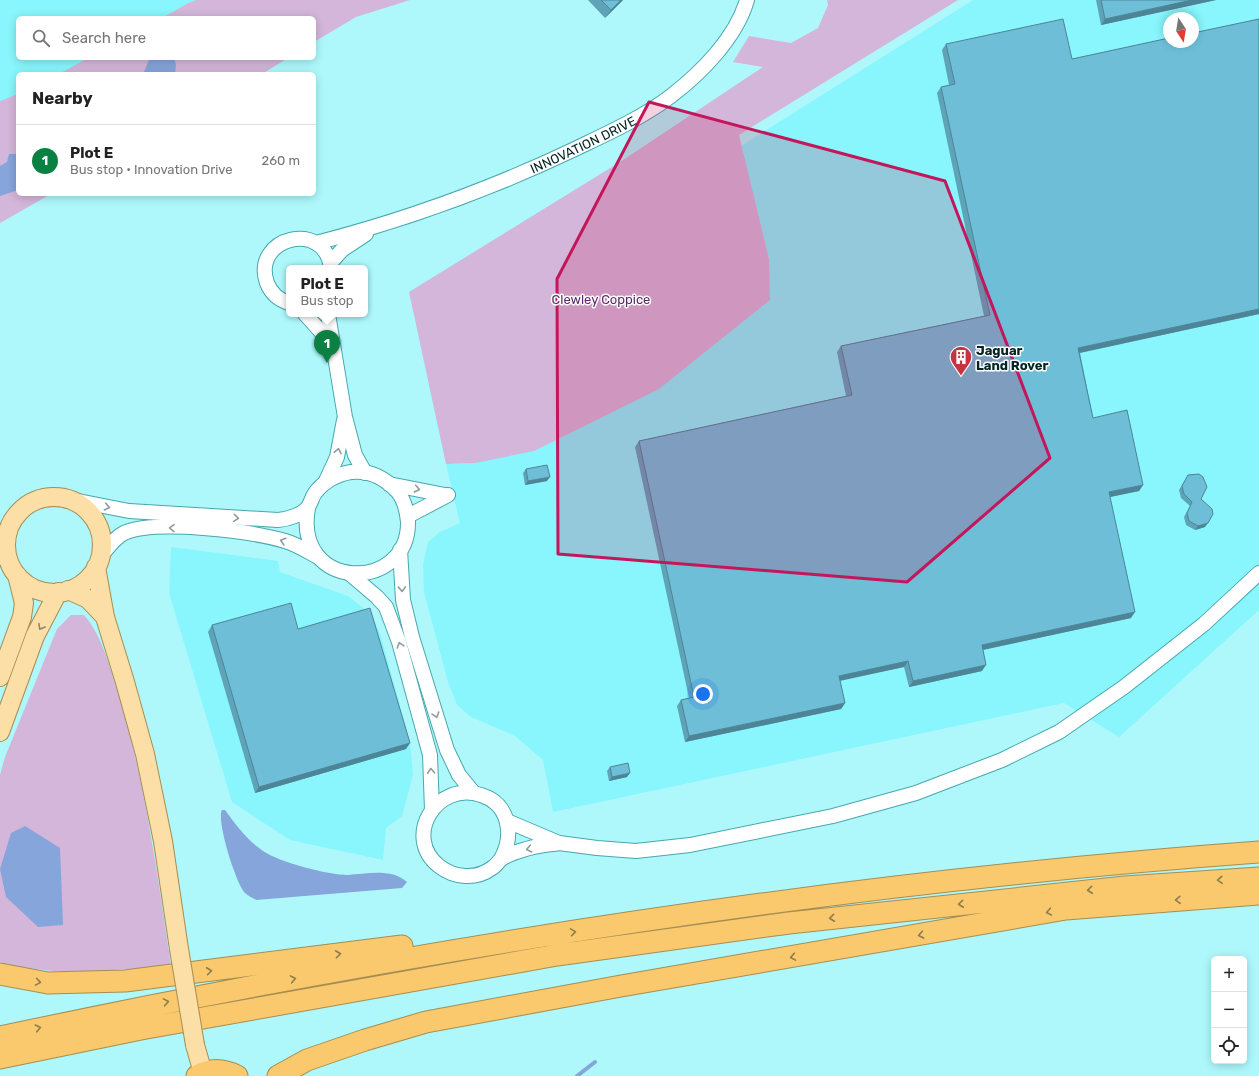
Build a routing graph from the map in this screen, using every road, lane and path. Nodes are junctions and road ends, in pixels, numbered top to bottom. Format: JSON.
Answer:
{"nodes":[{"id":1,"x":747,"y":0,"type":"edge"},
{"id":2,"x":374,"y":228,"type":"junction"},
{"id":3,"x":316,"y":243,"type":"junction"},
{"id":4,"x":331,"y":265,"type":"edge"},
{"id":5,"x":286,"y":302,"type":"edge"},
{"id":6,"x":308,"y":317,"type":"edge"},
{"id":7,"x":328,"y":317,"type":"edge"},
{"id":8,"x":332,"y":344,"type":"junction"},
{"id":9,"x":345,"y":417,"type":"junction"},
{"id":10,"x":365,"y":472,"type":"junction"},
{"id":11,"x":325,"y":483,"type":"junction"},
{"id":12,"x":389,"y":484,"type":"junction"},
{"id":13,"x":68,"y":499,"type":"junction"},
{"id":14,"x":308,"y":508,"type":"junction"},
{"id":15,"x":408,"y":516,"type":"junction"},
{"id":16,"x":400,"y":550,"type":"junction"},
{"id":17,"x":319,"y":557,"type":"junction"},
{"id":18,"x":98,"y":562,"type":"junction"},
{"id":19,"x":1259,"y":573,"type":"edge"},
{"id":20,"x":350,"y":574,"type":"junction"},
{"id":21,"x":17,"y":575,"type":"junction"},
{"id":22,"x":63,"y":591,"type":"junction"},
{"id":23,"x":105,"y":617,"type":"junction"},
{"id":24,"x":0,"y":676,"type":"edge"},
{"id":25,"x":0,"y":732,"type":"edge"},
{"id":26,"x":473,"y":792,"type":"junction"},
{"id":27,"x":432,"y":810,"type":"junction"},
{"id":28,"x":507,"y":821,"type":"junction"},
{"id":29,"x":559,"y":843,"type":"junction"},
{"id":30,"x":1259,"y":852,"type":"edge"},
{"id":31,"x":501,"y":859,"type":"junction"},
{"id":32,"x":1259,"y":878,"type":"edge"},
{"id":33,"x":1259,"y":894,"type":"edge"},
{"id":34,"x":551,"y":935,"type":"junction"},
{"id":35,"x":0,"y":974,"type":"edge"},
{"id":36,"x":0,"y":1036,"type":"edge"},
{"id":37,"x":0,"y":1058,"type":"edge"},
{"id":38,"x":200,"y":1074,"type":"edge"},
{"id":39,"x":237,"y":1076,"type":"edge"},
{"id":40,"x":278,"y":1076,"type":"edge"}],
"edges":[{"from":1,"to":2,"type":"street","name":"INNOVATION DRIVE"},
{"from":2,"to":3,"type":"street","name":"INNOVATION DRIVE"},
{"from":2,"to":4,"type":"street","name":"INNOVATION DRIVE"},
{"from":3,"to":4,"type":"street"},
{"from":3,"to":5,"type":"street"},
{"from":6,"to":8,"type":"street"},
{"from":7,"to":8,"type":"street"},
{"from":8,"to":9,"type":"street"},
{"from":9,"to":10,"type":"street"},
{"from":11,"to":9,"type":"street","one_way":true},
{"from":10,"to":11,"type":"street"},
{"from":10,"to":12,"type":"street"},
{"from":11,"to":14,"type":"street"},
{"from":12,"to":15,"type":"street"},
{"from":12,"to":15,"type":"street","one_way":true},
{"from":13,"to":14,"type":"street","one_way":true},
{"from":13,"to":18,"type":"main road"},
{"from":13,"to":21,"type":"main road"},
{"from":14,"to":17,"type":"street"},
{"from":15,"to":16,"type":"street"},
{"from":16,"to":20,"type":"street"},
{"from":16,"to":26,"type":"street","one_way":true},
{"from":17,"to":18,"type":"street","one_way":true},
{"from":17,"to":20,"type":"street"},
{"from":18,"to":22,"type":"main road"},
{"from":18,"to":23,"type":"main road"},
{"from":19,"to":29,"type":"street"},
{"from":27,"to":20,"type":"street","one_way":true},
{"from":21,"to":22,"type":"main road"},
{"from":21,"to":24,"type":"main road"},
{"from":22,"to":23,"type":"main road"},
{"from":22,"to":25,"type":"main road","one_way":true},
{"from":23,"to":38,"type":"main road","bridge":true},
{"from":26,"to":27,"type":"street"},
{"from":26,"to":28,"type":"street"},
{"from":27,"to":31,"type":"street"},
{"from":28,"to":29,"type":"street"},
{"from":28,"to":31,"type":"street"},
{"from":29,"to":31,"type":"street","one_way":true},
{"from":34,"to":30,"type":"highway","one_way":true},
{"from":32,"to":37,"type":"highway","one_way":true},
{"from":33,"to":40,"type":"highway","one_way":true},
{"from":35,"to":34,"type":"highway","one_way":true},
{"from":36,"to":34,"type":"highway","one_way":true},
{"from":38,"to":39,"type":"highway"}]}
